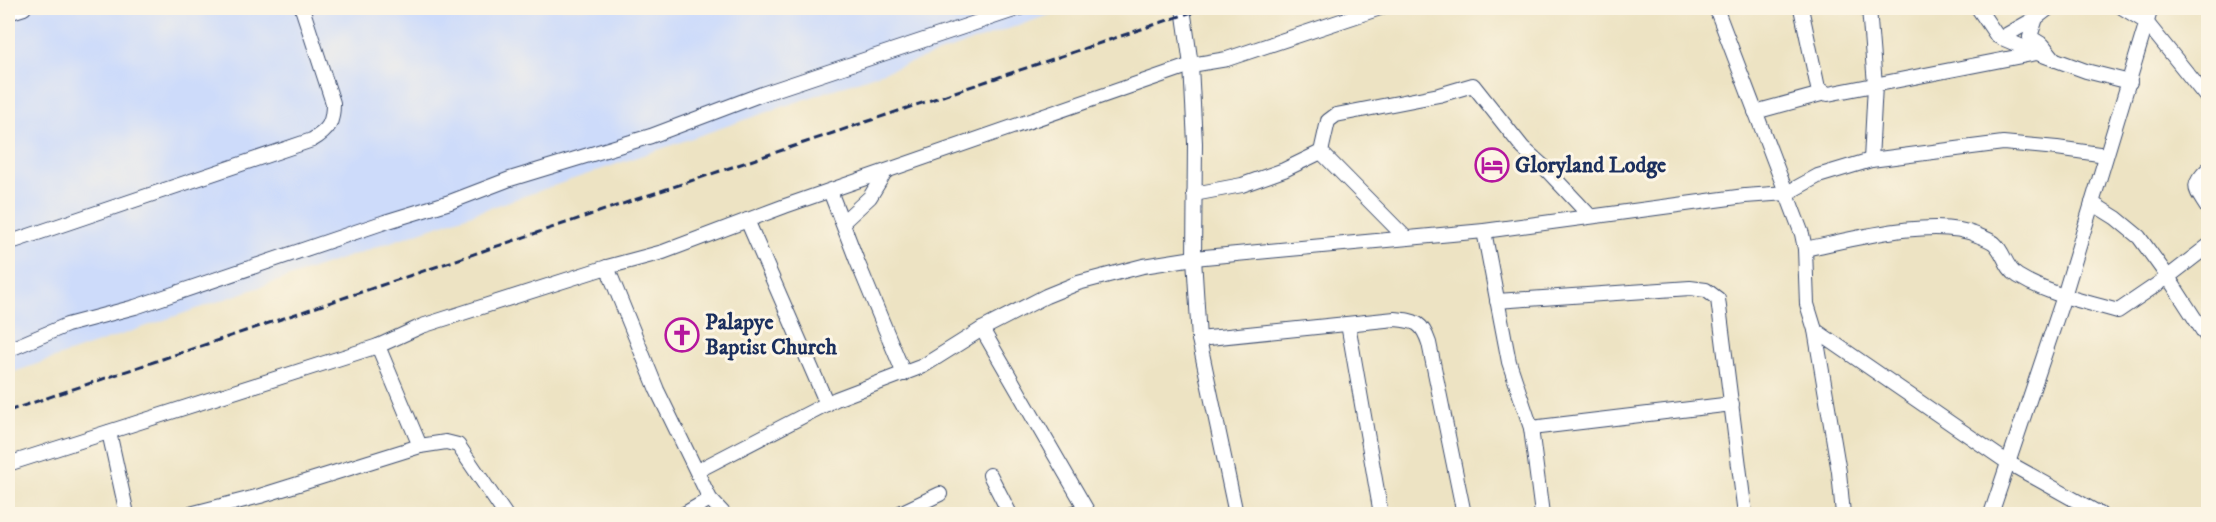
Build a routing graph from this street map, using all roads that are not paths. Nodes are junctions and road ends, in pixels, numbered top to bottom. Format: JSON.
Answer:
{"nodes":[{"id":1,"x":24,"y":8,"type":"edge"},
{"id":2,"x":302,"y":8,"type":"edge"},
{"id":3,"x":1020,"y":8,"type":"edge"},
{"id":4,"x":1183,"y":8,"type":"edge"},
{"id":5,"x":1380,"y":8,"type":"edge"},
{"id":6,"x":1716,"y":8,"type":"edge"},
{"id":7,"x":1801,"y":8,"type":"edge"},
{"id":8,"x":1869,"y":8,"type":"edge"},
{"id":9,"x":1978,"y":8,"type":"edge"},
{"id":10,"x":2049,"y":8,"type":"edge"},
{"id":11,"x":2123,"y":8,"type":"edge"},
{"id":12,"x":2151,"y":8,"type":"edge"},
{"id":13,"x":8,"y":13,"type":"edge"},
{"id":14,"x":2036,"y":18,"type":"junction"},
{"id":15,"x":2146,"y":22,"type":"junction"},
{"id":16,"x":2001,"y":38,"type":"junction"},
{"id":17,"x":2037,"y":53,"type":"junction"},
{"id":18,"x":2057,"y":61,"type":"junction"},
{"id":19,"x":1191,"y":65,"type":"junction"},
{"id":20,"x":2130,"y":82,"type":"junction"},
{"id":21,"x":1875,"y":85,"type":"junction"},
{"id":22,"x":1824,"y":93,"type":"junction"},
{"id":23,"x":2208,"y":99,"type":"edge"},
{"id":24,"x":1755,"y":112,"type":"junction"},
{"id":25,"x":1321,"y":152,"type":"junction"},
{"id":26,"x":2106,"y":155,"type":"junction"},
{"id":27,"x":1872,"y":160,"type":"junction"},
{"id":28,"x":2208,"y":169,"type":"edge"},
{"id":29,"x":885,"y":172,"type":"junction"},
{"id":30,"x":830,"y":191,"type":"junction"},
{"id":31,"x":1787,"y":193,"type":"junction"},
{"id":32,"x":1194,"y":194,"type":"junction"},
{"id":33,"x":2092,"y":203,"type":"junction"},
{"id":34,"x":2208,"y":209,"type":"edge"},
{"id":35,"x":1590,"y":216,"type":"junction"},
{"id":36,"x":747,"y":220,"type":"junction"},
{"id":37,"x":843,"y":222,"type":"junction"},
{"id":38,"x":1484,"y":231,"type":"junction"},
{"id":39,"x":1406,"y":238,"type":"junction"},
{"id":40,"x":8,"y":243,"type":"edge"},
{"id":41,"x":2208,"y":246,"type":"edge"},
{"id":42,"x":1805,"y":249,"type":"junction"},
{"id":43,"x":1194,"y":258,"type":"junction"},
{"id":44,"x":607,"y":267,"type":"junction"},
{"id":45,"x":2168,"y":277,"type":"junction"},
{"id":46,"x":2064,"y":296,"type":"junction"},
{"id":47,"x":1497,"y":302,"type":"junction"},
{"id":48,"x":1348,"y":324,"type":"junction"},
{"id":49,"x":982,"y":329,"type":"junction"},
{"id":50,"x":1815,"y":330,"type":"junction"},
{"id":51,"x":1199,"y":339,"type":"junction"},
{"id":52,"x":2208,"y":339,"type":"edge"},
{"id":53,"x":378,"y":346,"type":"junction"},
{"id":54,"x":8,"y":350,"type":"edge"},
{"id":55,"x":904,"y":374,"type":"junction"},
{"id":56,"x":827,"y":404,"type":"junction"},
{"id":57,"x":1732,"y":404,"type":"junction"},
{"id":58,"x":1531,"y":428,"type":"junction"},
{"id":59,"x":109,"y":432,"type":"junction"},
{"id":60,"x":420,"y":447,"type":"junction"},
{"id":61,"x":2007,"y":462,"type":"junction"},
{"id":62,"x":8,"y":464,"type":"edge"},
{"id":63,"x":698,"y":471,"type":"junction"},
{"id":64,"x":990,"y":475,"type":"dead end"},
{"id":65,"x":940,"y":494,"type":"dead end"},
{"id":66,"x":710,"y":499,"type":"junction"},
{"id":67,"x":1087,"y":512,"type":"edge"},
{"id":68,"x":127,"y":514,"type":"edge"},
{"id":69,"x":190,"y":514,"type":"edge"},
{"id":70,"x":505,"y":514,"type":"edge"},
{"id":71,"x":684,"y":514,"type":"edge"},
{"id":72,"x":724,"y":514,"type":"edge"},
{"id":73,"x":898,"y":514,"type":"edge"},
{"id":74,"x":1010,"y":514,"type":"edge"},
{"id":75,"x":1071,"y":514,"type":"edge"},
{"id":76,"x":1236,"y":514,"type":"edge"},
{"id":77,"x":1381,"y":514,"type":"edge"},
{"id":78,"x":1464,"y":514,"type":"edge"},
{"id":79,"x":1542,"y":514,"type":"edge"},
{"id":80,"x":1745,"y":514,"type":"edge"},
{"id":81,"x":1843,"y":514,"type":"edge"},
{"id":82,"x":1991,"y":514,"type":"edge"},
{"id":83,"x":2100,"y":514,"type":"edge"}],
"edges":[{"from":1,"to":13,"type":"street"},
{"from":2,"to":40,"type":"street"},
{"from":3,"to":54,"type":"street"},
{"from":4,"to":19,"type":"street"},
{"from":5,"to":19,"type":"street"},
{"from":6,"to":24,"type":"street"},
{"from":7,"to":22,"type":"street"},
{"from":8,"to":21,"type":"street"},
{"from":9,"to":16,"type":"street"},
{"from":10,"to":14,"type":"street"},
{"from":11,"to":15,"type":"street"},
{"from":12,"to":15,"type":"street"},
{"from":14,"to":16,"type":"street"},
{"from":14,"to":18,"type":"street"},
{"from":15,"to":20,"type":"street"},
{"from":15,"to":23,"type":"street"},
{"from":16,"to":17,"type":"street"},
{"from":17,"to":18,"type":"street"},
{"from":17,"to":21,"type":"street"},
{"from":18,"to":20,"type":"street"},
{"from":19,"to":29,"type":"street"},
{"from":19,"to":32,"type":"street"},
{"from":20,"to":26,"type":"street"},
{"from":21,"to":22,"type":"street"},
{"from":21,"to":27,"type":"street"},
{"from":22,"to":24,"type":"street"},
{"from":24,"to":31,"type":"street"},
{"from":25,"to":32,"type":"street"},
{"from":25,"to":35,"type":"street"},
{"from":25,"to":39,"type":"street"},
{"from":26,"to":27,"type":"street"},
{"from":26,"to":33,"type":"street"},
{"from":27,"to":31,"type":"street"},
{"from":28,"to":34,"type":"street"},
{"from":29,"to":30,"type":"street"},
{"from":29,"to":37,"type":"street"},
{"from":30,"to":36,"type":"street"},
{"from":30,"to":37,"type":"street"},
{"from":31,"to":35,"type":"street"},
{"from":31,"to":42,"type":"street"},
{"from":32,"to":43,"type":"street"},
{"from":33,"to":45,"type":"street"},
{"from":33,"to":46,"type":"street"},
{"from":35,"to":38,"type":"street"},
{"from":36,"to":44,"type":"street"},
{"from":36,"to":56,"type":"street"},
{"from":37,"to":55,"type":"street"},
{"from":38,"to":39,"type":"street"},
{"from":38,"to":47,"type":"street"},
{"from":39,"to":43,"type":"street"},
{"from":41,"to":45,"type":"street"},
{"from":42,"to":46,"type":"street"},
{"from":42,"to":50,"type":"street"},
{"from":43,"to":49,"type":"street"},
{"from":43,"to":51,"type":"street"},
{"from":44,"to":53,"type":"street"},
{"from":44,"to":63,"type":"street"},
{"from":45,"to":46,"type":"street"},
{"from":45,"to":52,"type":"street"},
{"from":46,"to":61,"type":"street"},
{"from":47,"to":57,"type":"street"},
{"from":47,"to":58,"type":"street"},
{"from":48,"to":51,"type":"street"},
{"from":48,"to":77,"type":"street"},
{"from":48,"to":78,"type":"street"},
{"from":49,"to":55,"type":"street"},
{"from":49,"to":67,"type":"street"},
{"from":50,"to":61,"type":"street"},
{"from":50,"to":81,"type":"street"},
{"from":51,"to":76,"type":"street"},
{"from":53,"to":59,"type":"street"},
{"from":53,"to":60,"type":"street"},
{"from":55,"to":56,"type":"street"},
{"from":56,"to":63,"type":"street"},
{"from":57,"to":58,"type":"street"},
{"from":57,"to":80,"type":"street"},
{"from":58,"to":79,"type":"street"},
{"from":59,"to":62,"type":"street"},
{"from":59,"to":68,"type":"street"},
{"from":60,"to":69,"type":"street"},
{"from":60,"to":70,"type":"street"},
{"from":61,"to":82,"type":"street"},
{"from":61,"to":83,"type":"street"},
{"from":63,"to":66,"type":"street"},
{"from":64,"to":74,"type":"street"},
{"from":65,"to":73,"type":"street"},
{"from":66,"to":71,"type":"street"},
{"from":66,"to":72,"type":"street"},
{"from":67,"to":75,"type":"street"}]}
